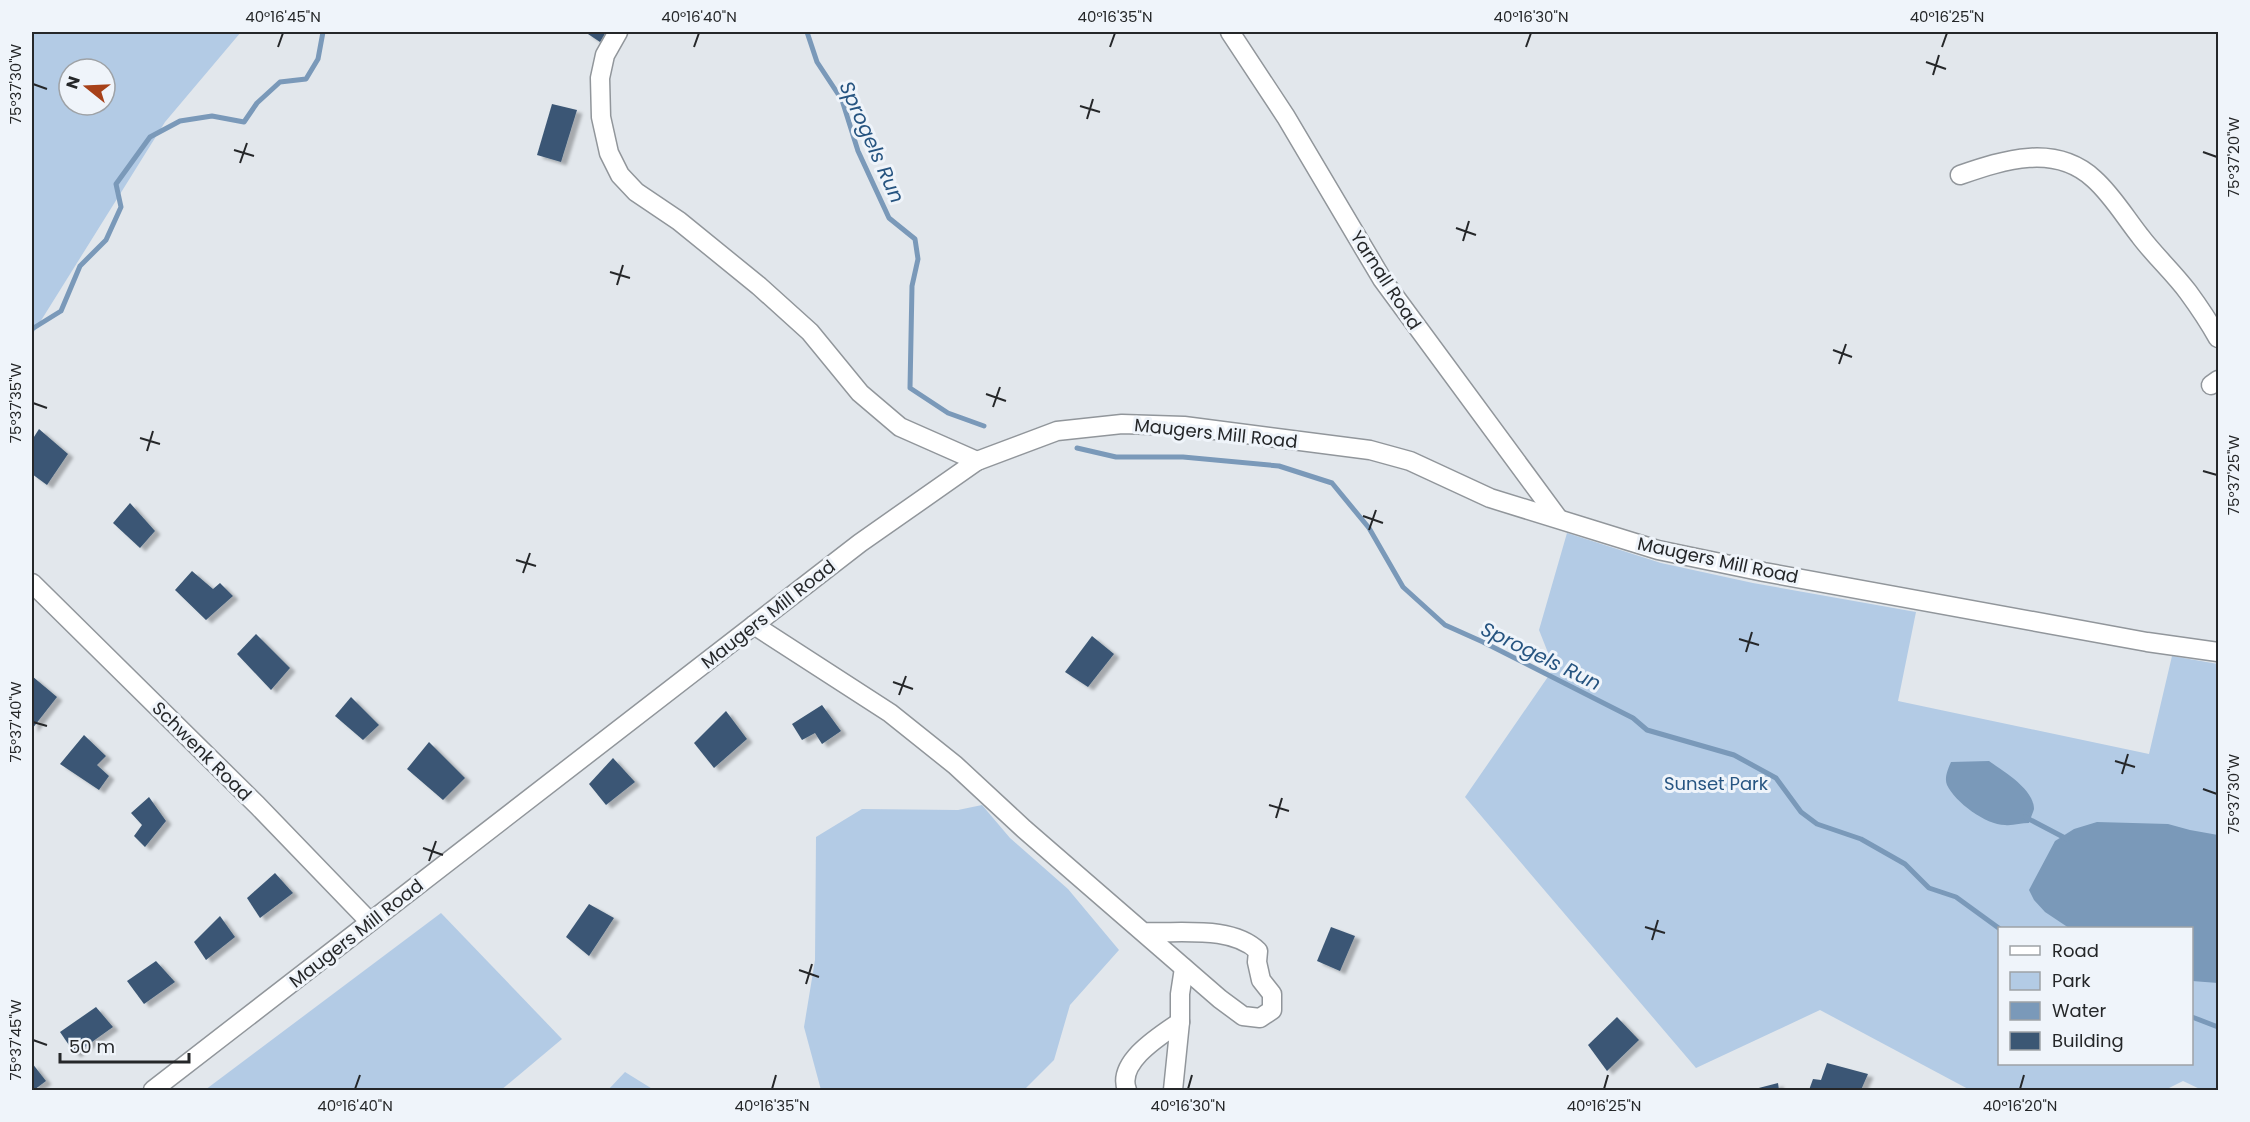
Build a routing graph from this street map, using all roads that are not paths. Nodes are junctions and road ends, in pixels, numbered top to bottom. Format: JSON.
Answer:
{"nodes":[{"id":1,"x":618,"y":32,"type":"edge"},
{"id":2,"x":1230,"y":32,"type":"edge"},
{"id":3,"x":1960,"y":175,"type":"dead end"},
{"id":4,"x":2218,"y":338,"type":"edge"},
{"id":5,"x":976,"y":461,"type":"junction"},
{"id":6,"x":1558,"y":518,"type":"junction"},
{"id":7,"x":32,"y":583,"type":"edge"},
{"id":8,"x":754,"y":625,"type":"junction"},
{"id":9,"x":2218,"y":652,"type":"edge"},
{"id":10,"x":370,"y":922,"type":"junction"},
{"id":11,"x":1143,"y":932,"type":"junction"},
{"id":12,"x":1184,"y":968,"type":"junction"},
{"id":13,"x":1180,"y":1022,"type":"junction"},
{"id":14,"x":153,"y":1090,"type":"edge"},
{"id":15,"x":1127,"y":1090,"type":"edge"},
{"id":16,"x":1173,"y":1090,"type":"edge"}],
"edges":[{"from":1,"to":5,"type":"street"},
{"from":2,"to":6,"type":"street","name":"Yarnall Road"},
{"from":3,"to":4,"type":"street"},
{"from":5,"to":6,"type":"street","name":"Maugers Mill Road"},
{"from":5,"to":8,"type":"street","name":"Maugers Mill Road"},
{"from":6,"to":9,"type":"street","name":"Maugers Mill Road"},
{"from":7,"to":10,"type":"street","name":"Schwenk Road"},
{"from":8,"to":10,"type":"street","name":"Maugers Mill Road"},
{"from":8,"to":11,"type":"street"},
{"from":10,"to":14,"type":"street","name":"Maugers Mill Road"},
{"from":11,"to":12,"type":"street"},
{"from":11,"to":12,"type":"street"},
{"from":12,"to":13,"type":"street"},
{"from":13,"to":15,"type":"street"},
{"from":13,"to":16,"type":"street"}]}
